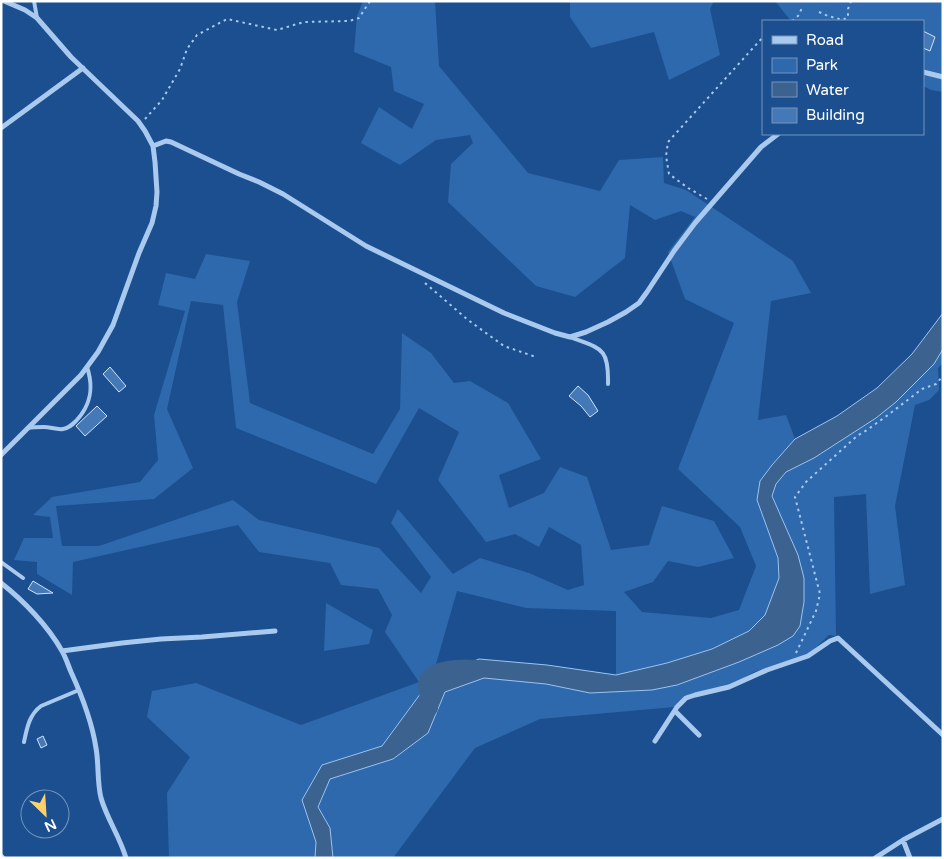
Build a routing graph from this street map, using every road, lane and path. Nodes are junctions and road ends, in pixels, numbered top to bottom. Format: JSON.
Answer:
{"nodes":[{"id":1,"x":4,"y":1,"type":"edge"},
{"id":2,"x":34,"y":1,"type":"edge"},
{"id":3,"x":370,"y":1,"type":"edge"},
{"id":4,"x":851,"y":1,"type":"edge"},
{"id":5,"x":803,"y":6,"type":"dead end"},
{"id":6,"x":819,"y":12,"type":"dead end"},
{"id":7,"x":37,"y":18,"type":"junction"},
{"id":8,"x":793,"y":20,"type":"edge"},
{"id":9,"x":762,"y":38,"type":"edge"},
{"id":10,"x":83,"y":68,"type":"junction"},
{"id":11,"x":924,"y":72,"type":"edge"},
{"id":12,"x":943,"y":77,"type":"edge"},
{"id":13,"x":140,"y":124,"type":"junction"},
{"id":14,"x":1,"y":128,"type":"edge"},
{"id":15,"x":777,"y":135,"type":"edge"},
{"id":16,"x":153,"y":146,"type":"junction"},
{"id":17,"x":713,"y":203,"type":"junction"},
{"id":18,"x":416,"y":271,"type":"junction"},
{"id":19,"x":570,"y":336,"type":"junction"},
{"id":20,"x":536,"y":357,"type":"dead end"},
{"id":21,"x":87,"y":367,"type":"junction"},
{"id":22,"x":943,"y":376,"type":"edge"},
{"id":23,"x":608,"y":384,"type":"dead end"},
{"id":24,"x":28,"y":428,"type":"junction"},
{"id":25,"x":1,"y":455,"type":"edge"},
{"id":26,"x":1,"y":562,"type":"edge"},
{"id":27,"x":23,"y":578,"type":"dead end"},
{"id":28,"x":1,"y":583,"type":"edge"},
{"id":29,"x":275,"y":630,"type":"dead end"},
{"id":30,"x":62,"y":651,"type":"junction"},
{"id":31,"x":792,"y":661,"type":"junction"},
{"id":32,"x":79,"y":690,"type":"junction"},
{"id":33,"x":675,"y":711,"type":"junction"},
{"id":34,"x":699,"y":736,"type":"dead end"},
{"id":35,"x":943,"y":736,"type":"edge"},
{"id":36,"x":655,"y":741,"type":"dead end"},
{"id":37,"x":24,"y":742,"type":"dead end"},
{"id":38,"x":943,"y":819,"type":"edge"},
{"id":39,"x":903,"y":840,"type":"junction"},
{"id":40,"x":126,"y":858,"type":"edge"},
{"id":41,"x":875,"y":858,"type":"edge"},
{"id":42,"x":910,"y":858,"type":"edge"}],
"edges":[{"from":1,"to":7,"type":"street"},
{"from":2,"to":7,"type":"lane"},
{"from":3,"to":13,"type":"path"},
{"from":4,"to":6,"type":"path"},
{"from":5,"to":8,"type":"path"},
{"from":7,"to":10,"type":"street"},
{"from":9,"to":17,"type":"path"},
{"from":10,"to":13,"type":"street"},
{"from":10,"to":14,"type":"street"},
{"from":11,"to":12,"type":"street"},
{"from":13,"to":16,"type":"street"},
{"from":15,"to":17,"type":"street"},
{"from":16,"to":18,"type":"street"},
{"from":16,"to":21,"type":"street"},
{"from":17,"to":19,"type":"street"},
{"from":18,"to":19,"type":"street"},
{"from":18,"to":20,"type":"path"},
{"from":19,"to":23,"type":"lane"},
{"from":21,"to":24,"type":"street"},
{"from":21,"to":24,"type":"lane"},
{"from":22,"to":31,"type":"path"},
{"from":24,"to":25,"type":"street"},
{"from":26,"to":27,"type":"lane"},
{"from":28,"to":30,"type":"street"},
{"from":29,"to":30,"type":"street"},
{"from":30,"to":32,"type":"street"},
{"from":31,"to":33,"type":"street"},
{"from":31,"to":35,"type":"street"},
{"from":32,"to":37,"type":"lane"},
{"from":32,"to":40,"type":"street"},
{"from":33,"to":34,"type":"street"},
{"from":33,"to":36,"type":"street"},
{"from":38,"to":39,"type":"street"},
{"from":39,"to":41,"type":"street"},
{"from":39,"to":42,"type":"street"}]}
